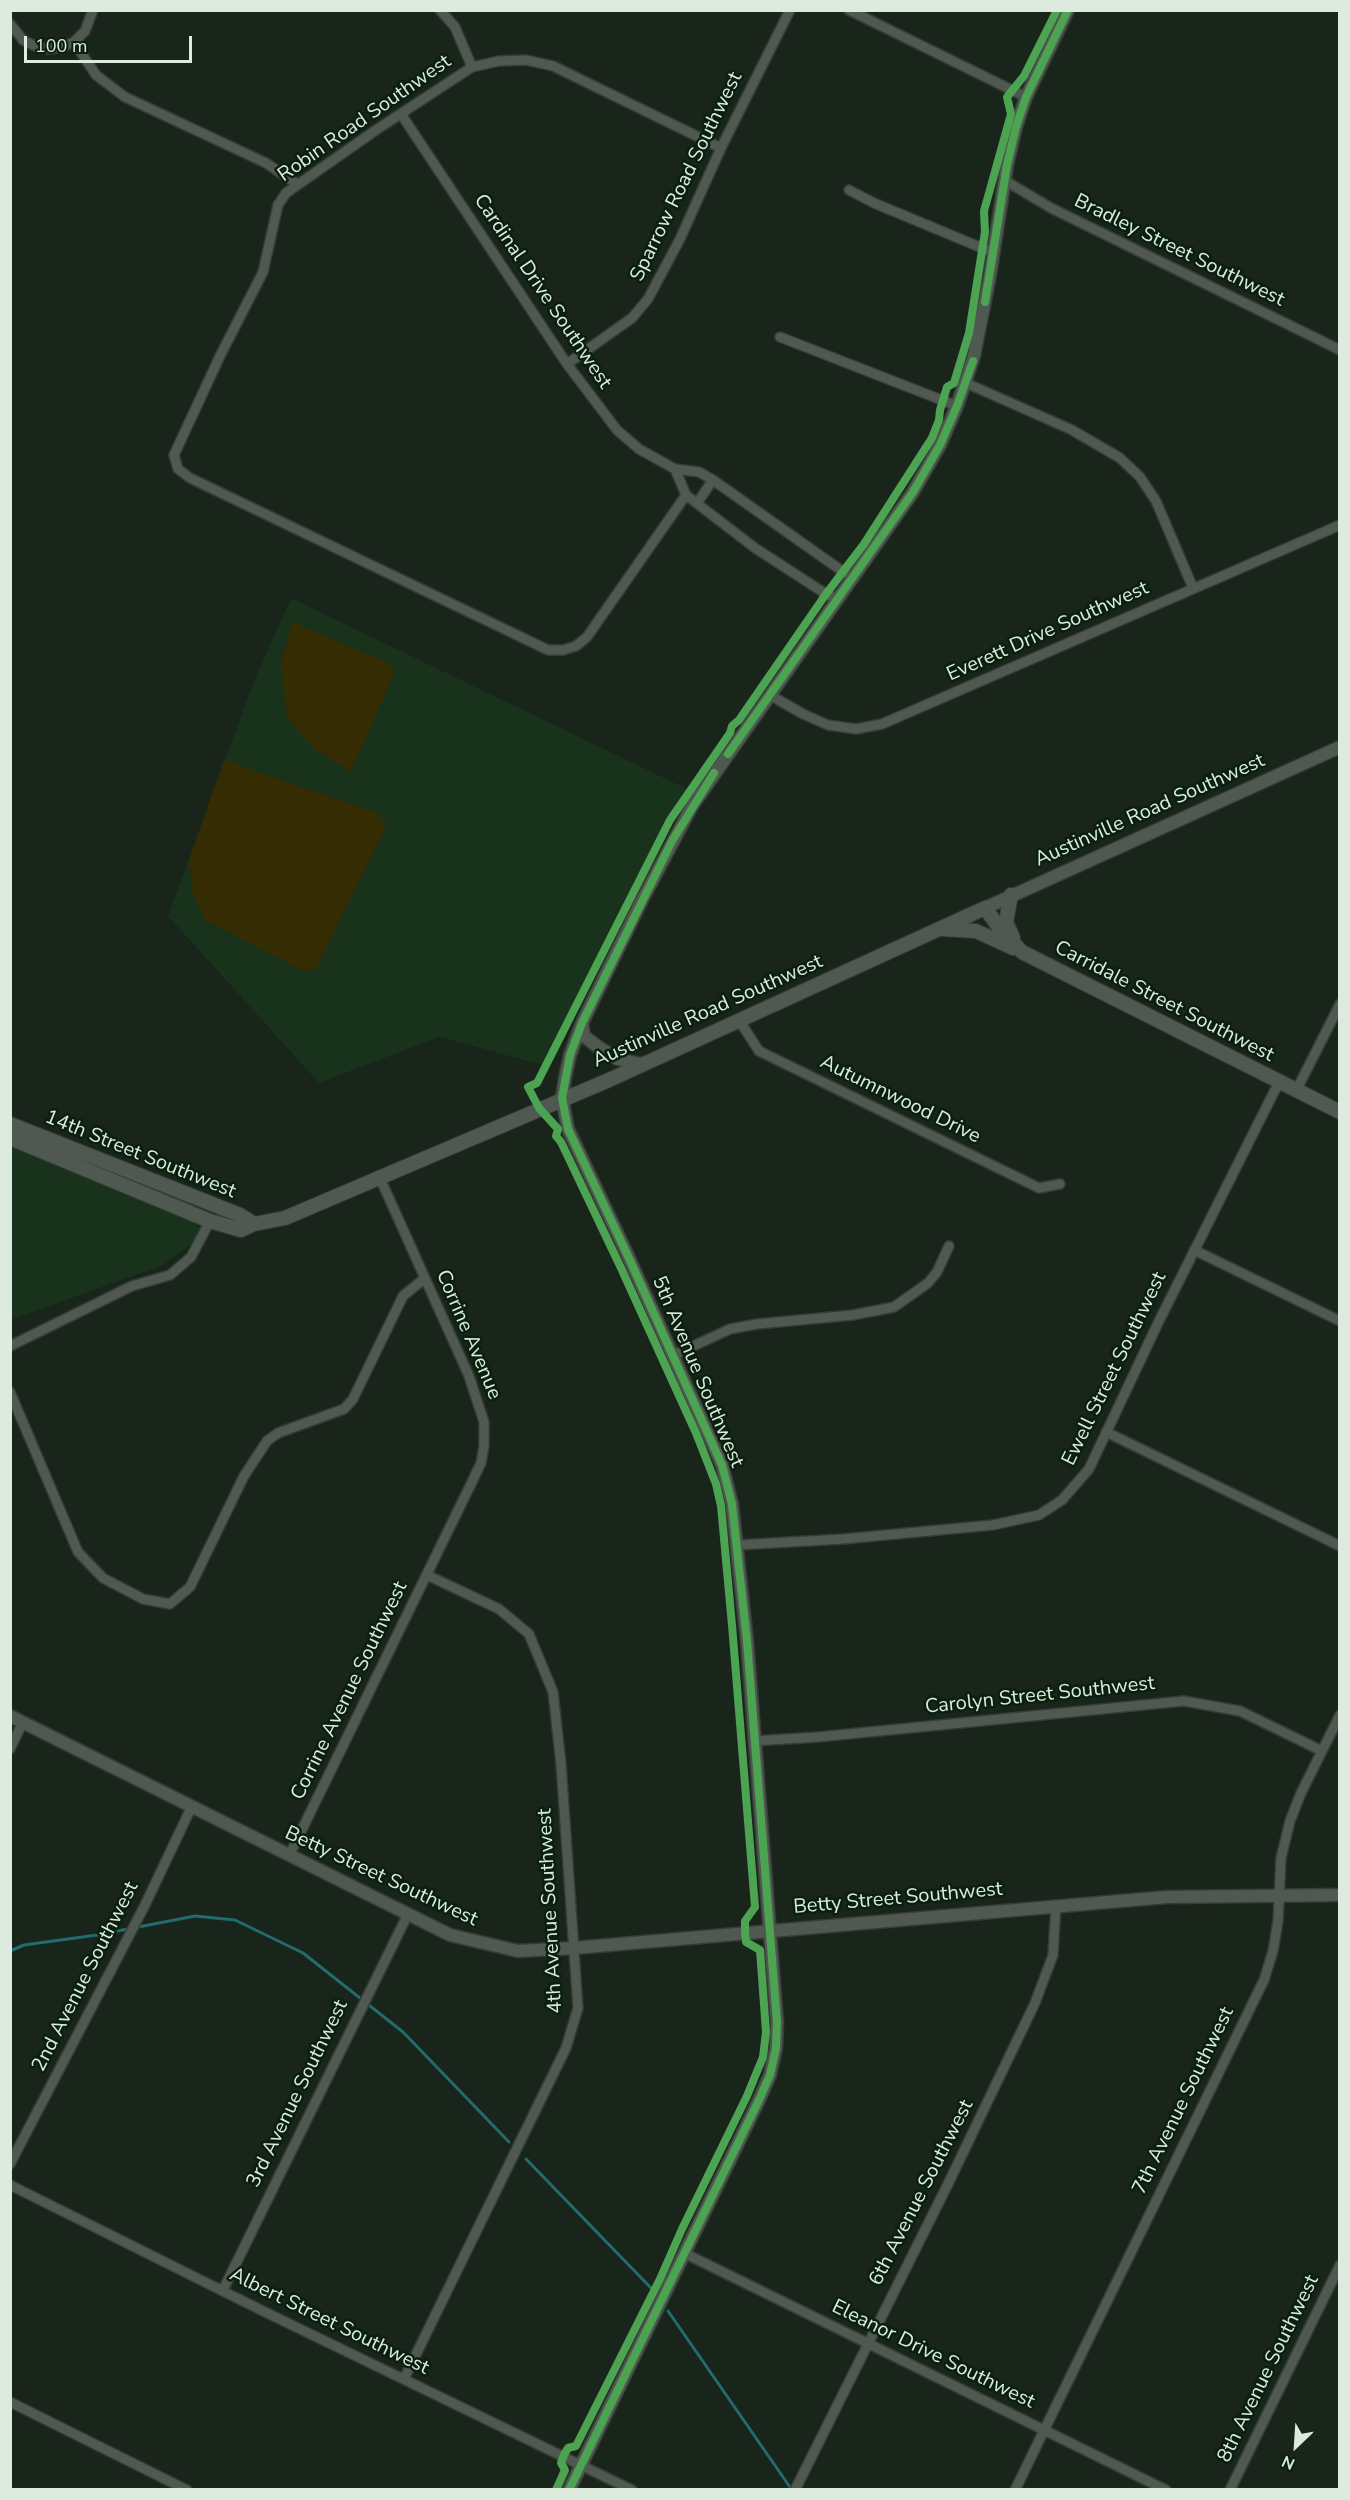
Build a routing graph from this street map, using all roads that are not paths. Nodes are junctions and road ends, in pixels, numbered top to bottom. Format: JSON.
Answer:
{"nodes":[{"id":1,"x":93,"y":10,"type":"edge"},
{"id":2,"x":440,"y":10,"type":"edge"},
{"id":3,"x":790,"y":10,"type":"edge"},
{"id":4,"x":849,"y":10,"type":"edge"},
{"id":5,"x":1068,"y":10,"type":"edge"},
{"id":6,"x":10,"y":24,"type":"edge"},
{"id":7,"x":74,"y":42,"type":"junction"},
{"id":8,"x":472,"y":67,"type":"junction"},
{"id":9,"x":1026,"y":97,"type":"junction"},
{"id":10,"x":401,"y":114,"type":"junction"},
{"id":11,"x":721,"y":148,"type":"junction"},
{"id":12,"x":1005,"y":180,"type":"junction"},
{"id":13,"x":297,"y":184,"type":"junction"},
{"id":14,"x":849,"y":190,"type":"dead end"},
{"id":15,"x":993,"y":253,"type":"junction"},
{"id":16,"x":780,"y":337,"type":"dead end"},
{"id":17,"x":1340,"y":350,"type":"edge"},
{"id":18,"x":567,"y":364,"type":"junction"},
{"id":19,"x":966,"y":383,"type":"junction"},
{"id":20,"x":957,"y":406,"type":"junction"},
{"id":21,"x":675,"y":470,"type":"junction"},
{"id":22,"x":713,"y":480,"type":"junction"},
{"id":23,"x":686,"y":495,"type":"junction"},
{"id":24,"x":697,"y":503,"type":"junction"},
{"id":25,"x":1340,"y":525,"type":"edge"},
{"id":26,"x":852,"y":578,"type":"junction"},
{"id":27,"x":1193,"y":588,"type":"junction"},
{"id":28,"x":838,"y":599,"type":"junction"},
{"id":29,"x":770,"y":695,"type":"junction"},
{"id":30,"x":1340,"y":747,"type":"edge"},
{"id":31,"x":1011,"y":895,"type":"junction"},
{"id":32,"x":985,"y":908,"type":"junction"},
{"id":33,"x":941,"y":928,"type":"junction"},
{"id":34,"x":1022,"y":952,"type":"junction"},
{"id":35,"x":1340,"y":1004,"type":"edge"},
{"id":36,"x":739,"y":1020,"type":"junction"},
{"id":37,"x":582,"y":1023,"type":"junction"},
{"id":38,"x":641,"y":1064,"type":"junction"},
{"id":39,"x":1279,"y":1082,"type":"junction"},
{"id":40,"x":1296,"y":1091,"type":"junction"},
{"id":41,"x":562,"y":1098,"type":"junction"},
{"id":42,"x":1340,"y":1112,"type":"edge"},
{"id":43,"x":10,"y":1124,"type":"edge"},
{"id":44,"x":10,"y":1138,"type":"edge"},
{"id":45,"x":379,"y":1176,"type":"junction"},
{"id":46,"x":1060,"y":1184,"type":"dead end"},
{"id":47,"x":210,"y":1221,"type":"junction"},
{"id":48,"x":254,"y":1224,"type":"junction"},
{"id":49,"x":949,"y":1246,"type":"dead end"},
{"id":50,"x":1194,"y":1250,"type":"junction"},
{"id":51,"x":425,"y":1278,"type":"junction"},
{"id":52,"x":1340,"y":1321,"type":"edge"},
{"id":53,"x":10,"y":1346,"type":"edge"},
{"id":54,"x":674,"y":1354,"type":"junction"},
{"id":55,"x":10,"y":1392,"type":"edge"},
{"id":56,"x":1106,"y":1432,"type":"junction"},
{"id":57,"x":736,"y":1545,"type":"junction"},
{"id":58,"x":1340,"y":1546,"type":"edge"},
{"id":59,"x":427,"y":1575,"type":"junction"},
{"id":60,"x":1340,"y":1715,"type":"edge"},
{"id":61,"x":10,"y":1716,"type":"edge"},
{"id":62,"x":23,"y":1722,"type":"junction"},
{"id":63,"x":753,"y":1741,"type":"junction"},
{"id":64,"x":10,"y":1749,"type":"edge"},
{"id":65,"x":1322,"y":1751,"type":"junction"},
{"id":66,"x":192,"y":1806,"type":"junction"},
{"id":67,"x":289,"y":1856,"type":"junction"},
{"id":68,"x":1280,"y":1894,"type":"junction"},
{"id":69,"x":1340,"y":1895,"type":"edge"},
{"id":70,"x":1056,"y":1905,"type":"junction"},
{"id":71,"x":408,"y":1914,"type":"junction"},
{"id":72,"x":769,"y":1929,"type":"junction"},
{"id":73,"x":574,"y":1948,"type":"junction"},
{"id":74,"x":10,"y":2164,"type":"edge"},
{"id":75,"x":10,"y":2185,"type":"edge"},
{"id":76,"x":684,"y":2253,"type":"junction"},
{"id":77,"x":1340,"y":2265,"type":"edge"},
{"id":78,"x":223,"y":2290,"type":"junction"},
{"id":79,"x":866,"y":2343,"type":"junction"},
{"id":80,"x":404,"y":2379,"type":"junction"},
{"id":81,"x":10,"y":2402,"type":"edge"},
{"id":82,"x":1043,"y":2430,"type":"junction"},
{"id":83,"x":582,"y":2464,"type":"junction"},
{"id":84,"x":187,"y":2490,"type":"edge"},
{"id":85,"x":569,"y":2490,"type":"edge"},
{"id":86,"x":632,"y":2490,"type":"edge"},
{"id":87,"x":795,"y":2490,"type":"edge"},
{"id":88,"x":1015,"y":2490,"type":"edge"},
{"id":89,"x":1166,"y":2490,"type":"edge"},
{"id":90,"x":1230,"y":2490,"type":"edge"}],
"edges":[{"from":1,"to":7,"type":"street"},
{"from":2,"to":8,"type":"street"},
{"from":3,"to":11,"type":"street","name":"Sparrow Road Southwest"},
{"from":4,"to":9,"type":"street"},
{"from":5,"to":9,"type":"street"},
{"from":6,"to":7,"type":"street"},
{"from":7,"to":13,"type":"street"},
{"from":8,"to":10,"type":"street","name":"Robin Road Southwest"},
{"from":8,"to":11,"type":"street","name":"Robin Road Southwest"},
{"from":9,"to":12,"type":"street"},
{"from":10,"to":13,"type":"street","name":"Robin Road Southwest"},
{"from":10,"to":18,"type":"street","name":"Cardinal Drive Southwest"},
{"from":11,"to":18,"type":"street","name":"Sparrow Road Southwest"},
{"from":12,"to":15,"type":"street"},
{"from":12,"to":17,"type":"street","name":"Bradley Street Southwest"},
{"from":13,"to":23,"type":"street","name":"Robin Road Southwest"},
{"from":14,"to":15,"type":"street"},
{"from":15,"to":19,"type":"street"},
{"from":16,"to":20,"type":"street"},
{"from":18,"to":21,"type":"street","name":"Cardinal Drive Southwest"},
{"from":19,"to":20,"type":"street"},
{"from":19,"to":27,"type":"street"},
{"from":20,"to":26,"type":"street"},
{"from":21,"to":22,"type":"street","name":"Cardinal Drive Southwest"},
{"from":21,"to":23,"type":"street"},
{"from":22,"to":24,"type":"street"},
{"from":22,"to":26,"type":"street","name":"Cardinal Drive Southwest"},
{"from":23,"to":24,"type":"street"},
{"from":24,"to":28,"type":"street"},
{"from":25,"to":27,"type":"street","name":"Everett Drive Southwest"},
{"from":26,"to":28,"type":"street"},
{"from":27,"to":29,"type":"street","name":"Everett Drive Southwest"},
{"from":28,"to":29,"type":"street"},
{"from":29,"to":37,"type":"street"},
{"from":30,"to":31,"type":"street","name":"Austinville Road Southwest"},
{"from":31,"to":32,"type":"street","name":"Austinville Road Southwest"},
{"from":31,"to":34,"type":"main road"},
{"from":32,"to":33,"type":"main road","name":"Austinville Road Southwest"},
{"from":32,"to":34,"type":"main road","name":"Carridale Street Southwest"},
{"from":33,"to":34,"type":"main road"},
{"from":33,"to":36,"type":"main road","name":"Austinville Road Southwest"},
{"from":34,"to":39,"type":"main road","name":"Carridale Street Southwest"},
{"from":35,"to":40,"type":"street"},
{"from":36,"to":38,"type":"main road","name":"Austinville Road Southwest"},
{"from":36,"to":46,"type":"street","name":"Autumnwood Drive"},
{"from":37,"to":38,"type":"street"},
{"from":37,"to":41,"type":"street"},
{"from":38,"to":41,"type":"main road","name":"Austinville Road Southwest"},
{"from":39,"to":40,"type":"main road","name":"Carridale Street Southwest"},
{"from":39,"to":50,"type":"street","name":"Ewell Street Southwest"},
{"from":40,"to":42,"type":"main road","name":"Carridale Street Southwest"},
{"from":41,"to":45,"type":"main road","name":"Austinville Road Southwest"},
{"from":41,"to":54,"type":"street","name":"5th Avenue Southwest"},
{"from":43,"to":48,"type":"main road","name":"14th Street Southwest"},
{"from":44,"to":47,"type":"main road","name":"14th Street Southwest"},
{"from":45,"to":48,"type":"main road","name":"Austinville Road Southwest"},
{"from":45,"to":51,"type":"street","name":"Corrine Avenue"},
{"from":47,"to":48,"type":"main road","name":"Austinville Road Southwest"},
{"from":47,"to":53,"type":"street"},
{"from":49,"to":54,"type":"street"},
{"from":50,"to":52,"type":"street"},
{"from":50,"to":56,"type":"street","name":"Ewell Street Southwest"},
{"from":51,"to":55,"type":"street"},
{"from":51,"to":59,"type":"street","name":"Corrine Avenue"},
{"from":54,"to":57,"type":"street","name":"5th Avenue Southwest"},
{"from":56,"to":57,"type":"street","name":"Ewell Street Southwest"},
{"from":56,"to":58,"type":"street"},
{"from":57,"to":63,"type":"street","name":"5th Avenue Southwest"},
{"from":59,"to":67,"type":"street","name":"Corrine Avenue Southwest"},
{"from":59,"to":73,"type":"street","name":"4th Avenue Southwest"},
{"from":60,"to":65,"type":"street","name":"7th Avenue Southwest"},
{"from":61,"to":62,"type":"street","name":"Betty Street Southwest"},
{"from":62,"to":64,"type":"street"},
{"from":62,"to":66,"type":"street","name":"Betty Street Southwest"},
{"from":63,"to":65,"type":"street","name":"Carolyn Street Southwest"},
{"from":63,"to":72,"type":"street","name":"5th Avenue Southwest"},
{"from":65,"to":68,"type":"street","name":"7th Avenue Southwest"},
{"from":66,"to":67,"type":"street","name":"Betty Street Southwest"},
{"from":66,"to":74,"type":"street","name":"2nd Avenue Southwest"},
{"from":67,"to":71,"type":"street","name":"Betty Street Southwest"},
{"from":68,"to":69,"type":"street","name":"Betty Street Southwest"},
{"from":68,"to":70,"type":"street","name":"Betty Street Southwest"},
{"from":68,"to":82,"type":"street","name":"7th Avenue Southwest"},
{"from":70,"to":72,"type":"street","name":"Betty Street Southwest"},
{"from":70,"to":79,"type":"street","name":"6th Avenue Southwest"},
{"from":71,"to":73,"type":"street","name":"Betty Street Southwest"},
{"from":71,"to":78,"type":"street","name":"3rd Avenue Southwest"},
{"from":72,"to":73,"type":"street","name":"Betty Street Southwest"},
{"from":72,"to":76,"type":"street","name":"5th Avenue Southwest"},
{"from":73,"to":80,"type":"street","name":"4th Avenue Southwest"},
{"from":75,"to":78,"type":"street","name":"Albert Street Southwest"},
{"from":76,"to":79,"type":"street","name":"Eleanor Drive Southwest"},
{"from":76,"to":83,"type":"street","name":"5th Avenue Southwest"},
{"from":77,"to":90,"type":"street","name":"8th Avenue Southwest"},
{"from":78,"to":80,"type":"street","name":"Albert Street Southwest"},
{"from":79,"to":82,"type":"street","name":"Eleanor Drive Southwest"},
{"from":79,"to":87,"type":"street","name":"6th Avenue Southwest"},
{"from":80,"to":83,"type":"street","name":"Albert Street Southwest"},
{"from":81,"to":84,"type":"street"},
{"from":82,"to":88,"type":"street","name":"7th Avenue Southwest"},
{"from":82,"to":89,"type":"street","name":"Eleanor Drive Southwest"},
{"from":83,"to":85,"type":"street","name":"5th Avenue Southwest"},
{"from":83,"to":86,"type":"street","name":"Albert Street Southwest"}]}
